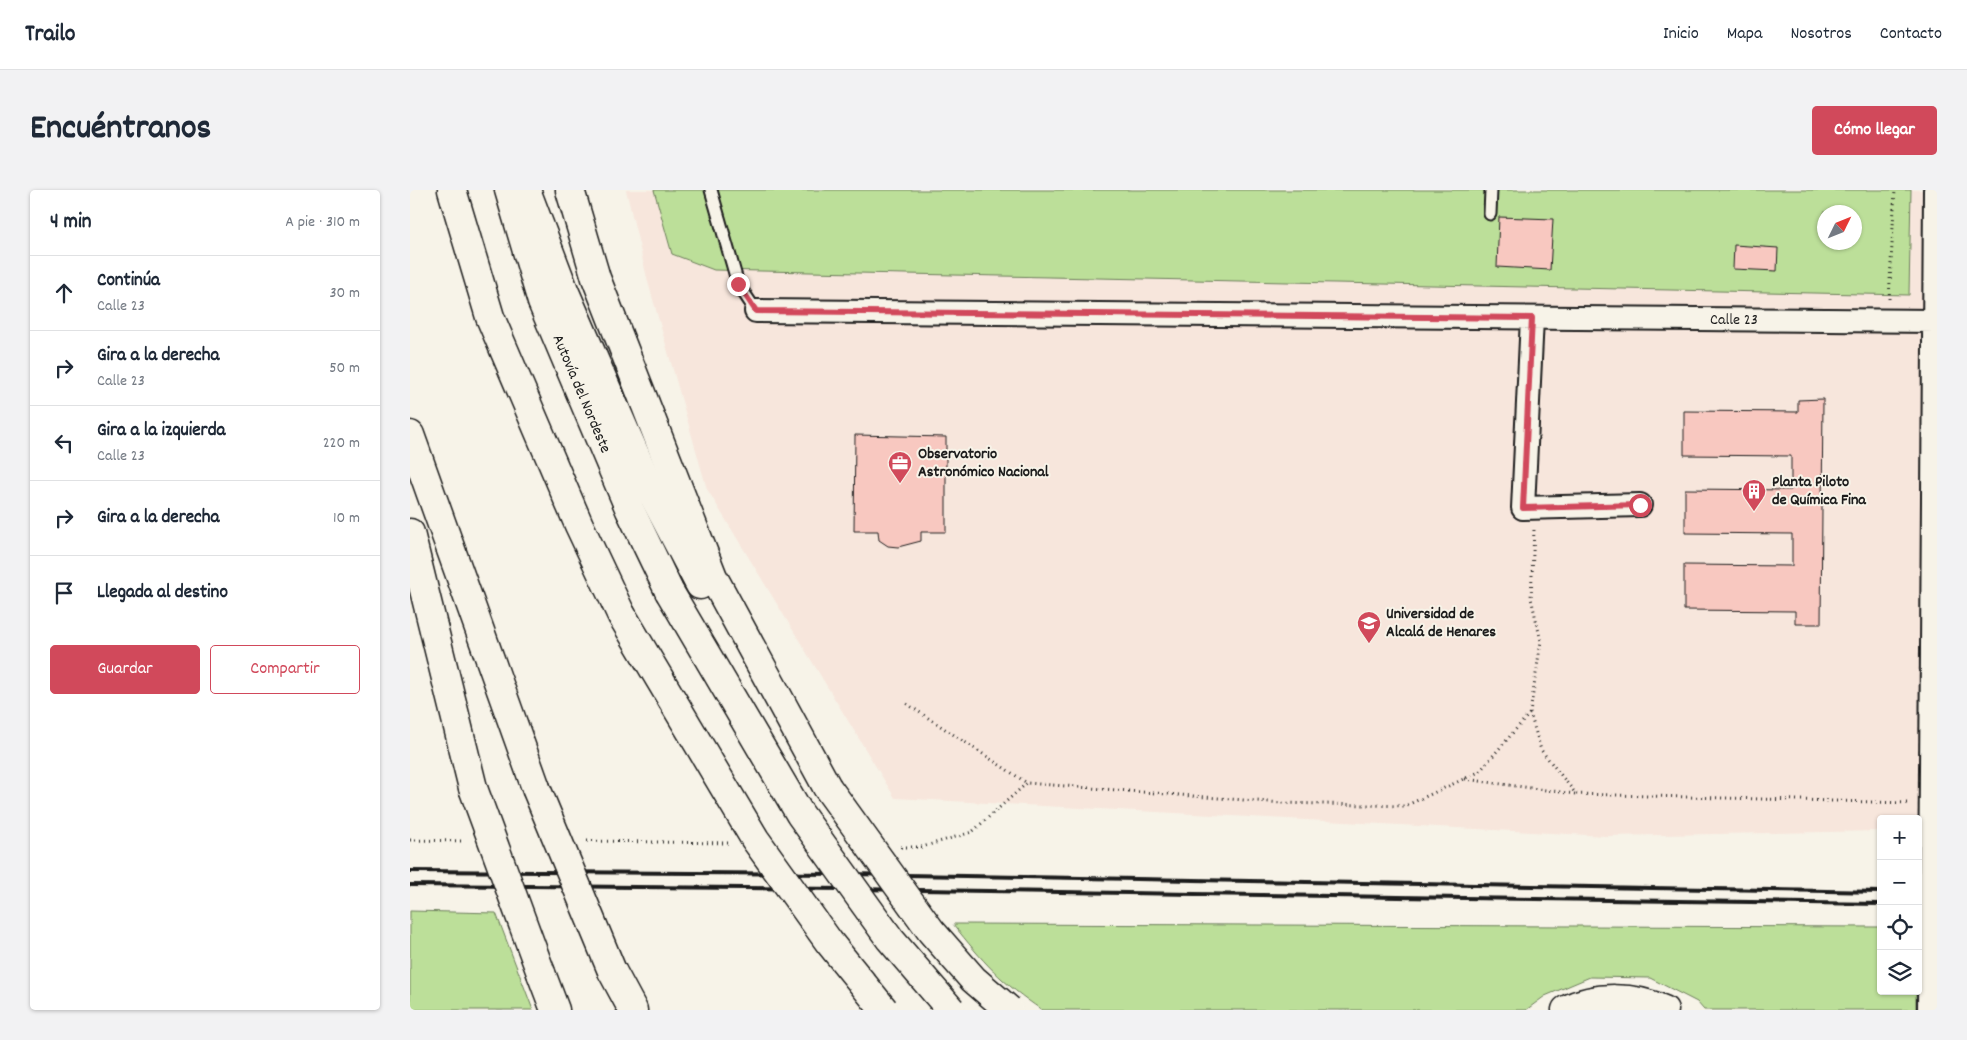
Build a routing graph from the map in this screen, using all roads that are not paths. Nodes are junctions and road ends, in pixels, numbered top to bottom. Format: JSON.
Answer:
{"nodes":[{"id":1,"x":452,"y":190,"type":"edge"},
{"id":2,"x":508,"y":190,"type":"edge"},
{"id":3,"x":526,"y":190,"type":"edge"},
{"id":4,"x":570,"y":190,"type":"edge"},
{"id":5,"x":711,"y":190,"type":"edge"},
{"id":6,"x":1490,"y":190,"type":"edge"},
{"id":7,"x":1936,"y":190,"type":"edge"},
{"id":8,"x":1490,"y":214,"type":"dead end"},
{"id":9,"x":756,"y":311,"type":"joint"},
{"id":10,"x":1532,"y":318,"type":"junction"},
{"id":11,"x":1936,"y":321,"type":"junction"},
{"id":12,"x":410,"y":434,"type":"edge"},
{"id":13,"x":1640,"y":505,"type":"dead end"},
{"id":14,"x":410,"y":533,"type":"edge"},
{"id":15,"x":706,"y":579,"type":"junction"},
{"id":16,"x":555,"y":1010,"type":"edge"},
{"id":17,"x":632,"y":1010,"type":"edge"},
{"id":18,"x":884,"y":1010,"type":"edge"},
{"id":19,"x":951,"y":1010,"type":"edge"},
{"id":20,"x":1009,"y":1010,"type":"edge"},
{"id":21,"x":1566,"y":1010,"type":"edge"},
{"id":22,"x":1664,"y":1010,"type":"edge"},
{"id":23,"x":1929,"y":1010,"type":"edge"}],
"edges":[{"from":1,"to":18,"type":"main road","bridge":true},
{"from":2,"to":19,"type":"main road","name":"Autovía del Nordeste","bridge":true},
{"from":3,"to":15,"type":"main road"},
{"from":4,"to":15,"type":"main road"},
{"from":5,"to":9,"type":"lane"},
{"from":6,"to":8,"type":"lane"},
{"from":7,"to":11,"type":"street"},
{"from":9,"to":10,"type":"street","name":"Calle 23"},
{"from":10,"to":11,"type":"street","name":"Calle 23"},
{"from":10,"to":13,"type":"street"},
{"from":11,"to":23,"type":"street","bridge":true},
{"from":12,"to":17,"type":"main road","bridge":true},
{"from":14,"to":16,"type":"main road","bridge":true},
{"from":15,"to":20,"type":"main road","bridge":true},
{"from":21,"to":22,"type":"main road"}]}
